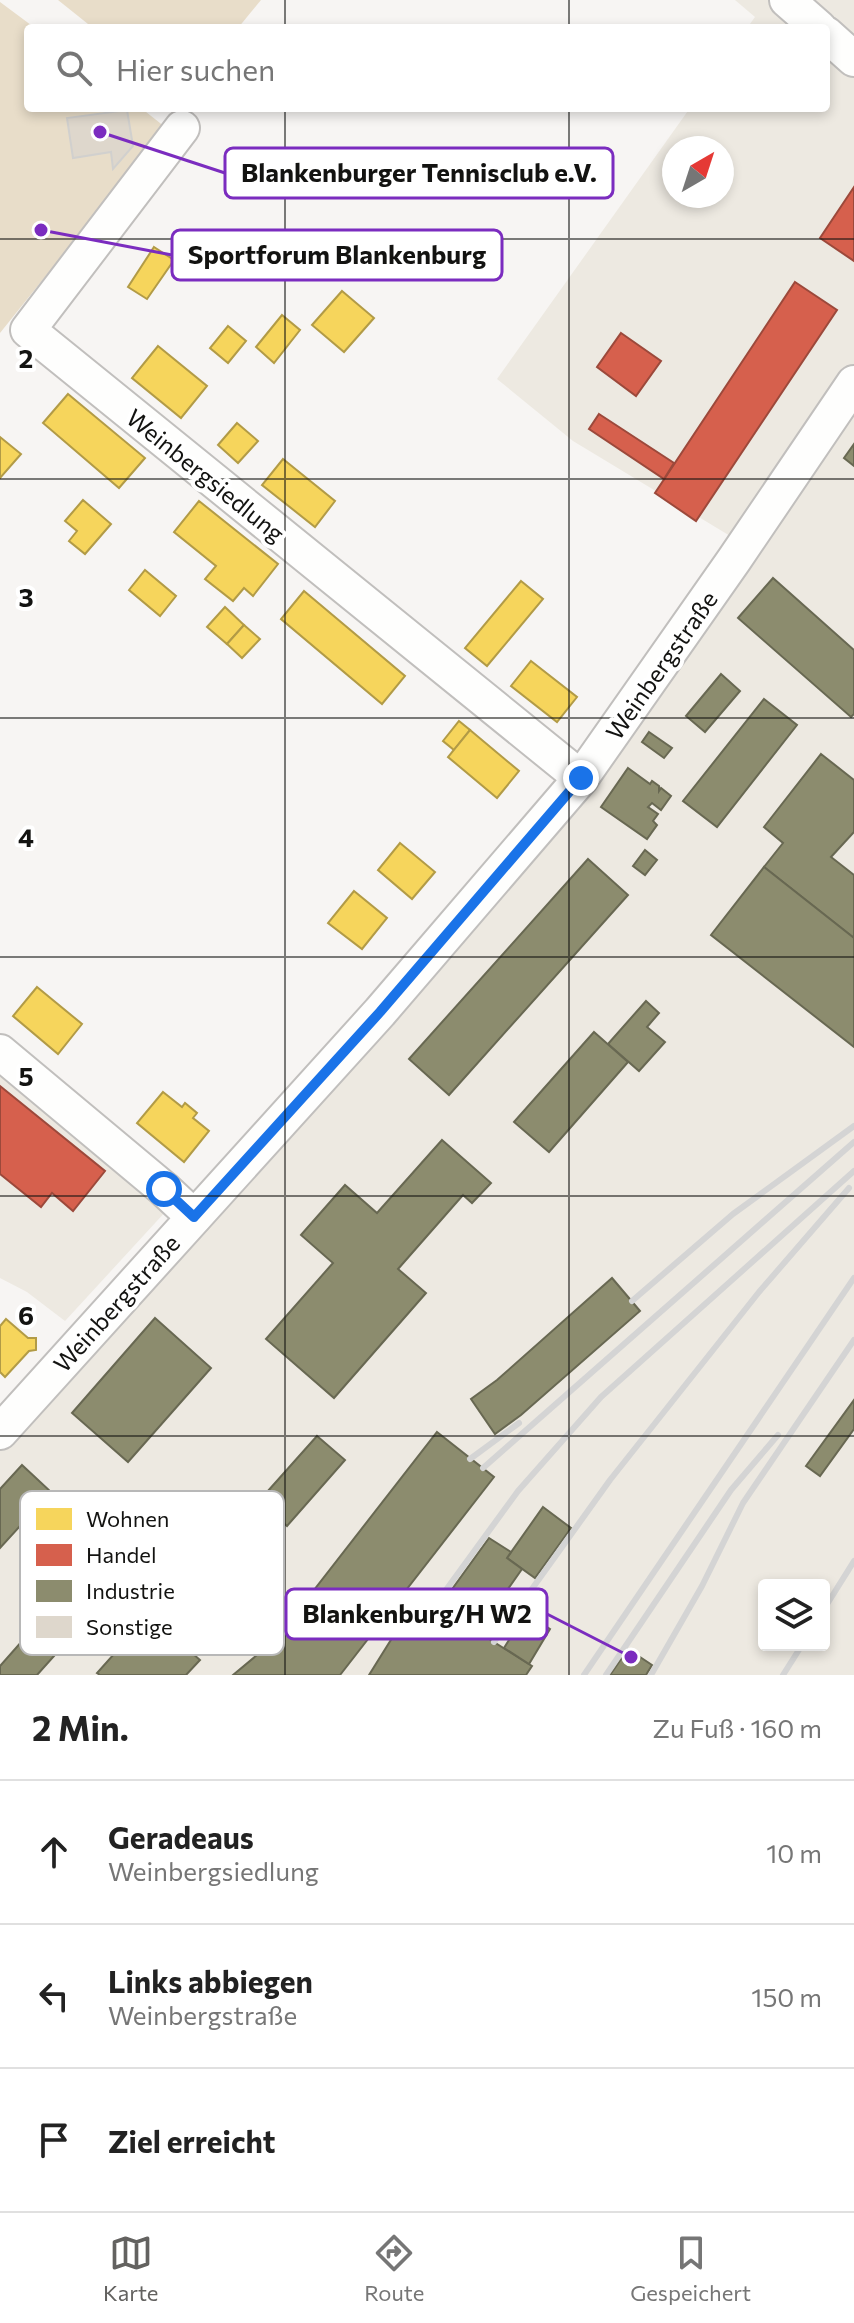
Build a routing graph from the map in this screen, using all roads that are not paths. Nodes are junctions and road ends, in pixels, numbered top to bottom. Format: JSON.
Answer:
{"nodes":[{"id":1,"x":787,"y":0,"type":"edge"},
{"id":2,"x":814,"y":24,"type":"edge"},
{"id":3,"x":830,"y":38,"type":"edge"},
{"id":4,"x":854,"y":59,"type":"edge"},
{"id":5,"x":182,"y":128,"type":"dead end"},
{"id":6,"x":854,"y":383,"type":"edge"},
{"id":7,"x":581,"y":778,"type":"junction"},
{"id":8,"x":0,"y":1052,"type":"edge"},
{"id":9,"x":194,"y":1217,"type":"junction"},
{"id":10,"x":0,"y":1432,"type":"edge"}],
"edges":[{"from":1,"to":2,"type":"street"},
{"from":3,"to":4,"type":"street"},
{"from":5,"to":7,"type":"street","name":"Weinbergsiedlung"},
{"from":6,"to":7,"type":"street","name":"Weinbergstraße"},
{"from":7,"to":9,"type":"street","name":"Weinbergstraße"},
{"from":8,"to":9,"type":"street"},
{"from":9,"to":10,"type":"street","name":"Weinbergstraße"}]}
